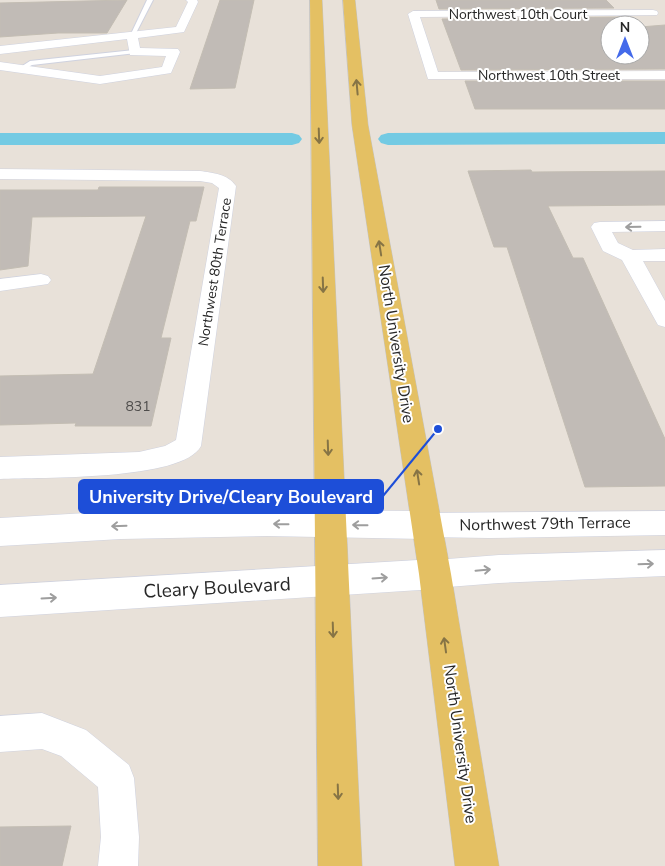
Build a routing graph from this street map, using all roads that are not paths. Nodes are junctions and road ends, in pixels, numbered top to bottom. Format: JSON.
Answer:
{"nodes":[{"id":1,"x":150,"y":0,"type":"edge"},
{"id":2,"x":192,"y":0,"type":"edge"},
{"id":3,"x":316,"y":0,"type":"edge"},
{"id":4,"x":644,"y":0,"type":"edge"},
{"id":5,"x":346,"y":6,"type":"edge"},
{"id":6,"x":653,"y":13,"type":"junction"},
{"id":7,"x":665,"y":18,"type":"edge"},
{"id":8,"x":132,"y":35,"type":"junction"},
{"id":9,"x":0,"y":50,"type":"edge"},
{"id":10,"x":134,"y":52,"type":"junction"},
{"id":11,"x":0,"y":66,"type":"edge"},
{"id":12,"x":19,"y":70,"type":"junction"},
{"id":13,"x":665,"y":75,"type":"edge"},
{"id":14,"x":433,"y":76,"type":"joint"},
{"id":15,"x":0,"y":174,"type":"edge"},
{"id":16,"x":665,"y":226,"type":"edge"},
{"id":17,"x":665,"y":255,"type":"edge"},
{"id":18,"x":630,"y":256,"type":"junction"},
{"id":19,"x":41,"y":280,"type":"dead end"},
{"id":20,"x":0,"y":286,"type":"edge"},
{"id":21,"x":665,"y":320,"type":"edge"},
{"id":22,"x":0,"y":468,"type":"edge"},
{"id":23,"x":665,"y":523,"type":"edge"},
{"id":24,"x":330,"y":524,"type":"junction"},
{"id":25,"x":426,"y":525,"type":"junction"},
{"id":26,"x":0,"y":532,"type":"edge"},
{"id":27,"x":665,"y":563,"type":"edge"},
{"id":28,"x":435,"y":574,"type":"junction"},
{"id":29,"x":332,"y":581,"type":"junction"},
{"id":30,"x":0,"y":601,"type":"edge"},
{"id":31,"x":0,"y":734,"type":"edge"},
{"id":32,"x":118,"y":866,"type":"edge"},
{"id":33,"x":340,"y":866,"type":"edge"},
{"id":34,"x":477,"y":866,"type":"edge"}],
"edges":[{"from":1,"to":8,"type":"lane"},
{"from":2,"to":8,"type":"street"},
{"from":3,"to":24,"type":"main road","one_way":true},
{"from":4,"to":6,"type":"street"},
{"from":25,"to":5,"type":"main road","name":"North University Drive","one_way":true},
{"from":6,"to":7,"type":"street"},
{"from":6,"to":14,"type":"street","name":"Northwest 10th Court"},
{"from":8,"to":9,"type":"street"},
{"from":8,"to":10,"type":"street"},
{"from":10,"to":12,"type":"lane"},
{"from":10,"to":12,"type":"street"},
{"from":11,"to":12,"type":"street"},
{"from":13,"to":14,"type":"street","name":"Northwest 10th Street"},
{"from":15,"to":22,"type":"street","name":"Northwest 80th Terrace"},
{"from":16,"to":18,"type":"street","one_way":true},
{"from":17,"to":18,"type":"street"},
{"from":18,"to":21,"type":"street"},
{"from":19,"to":20,"type":"street"},
{"from":23,"to":25,"type":"street","name":"Northwest 79th Terrace"},
{"from":25,"to":24,"type":"street","one_way":true},
{"from":24,"to":26,"type":"street","one_way":true},
{"from":24,"to":29,"type":"main road"},
{"from":25,"to":28,"type":"main road","name":"North University Drive"},
{"from":28,"to":27,"type":"street","one_way":true},
{"from":29,"to":28,"type":"street","name":"Cleary Boulevard","one_way":true},
{"from":34,"to":28,"type":"main road","name":"North University Drive","one_way":true},
{"from":30,"to":29,"type":"street","name":"Cleary Boulevard","one_way":true},
{"from":29,"to":33,"type":"main road","one_way":true},
{"from":31,"to":32,"type":"street"}]}
